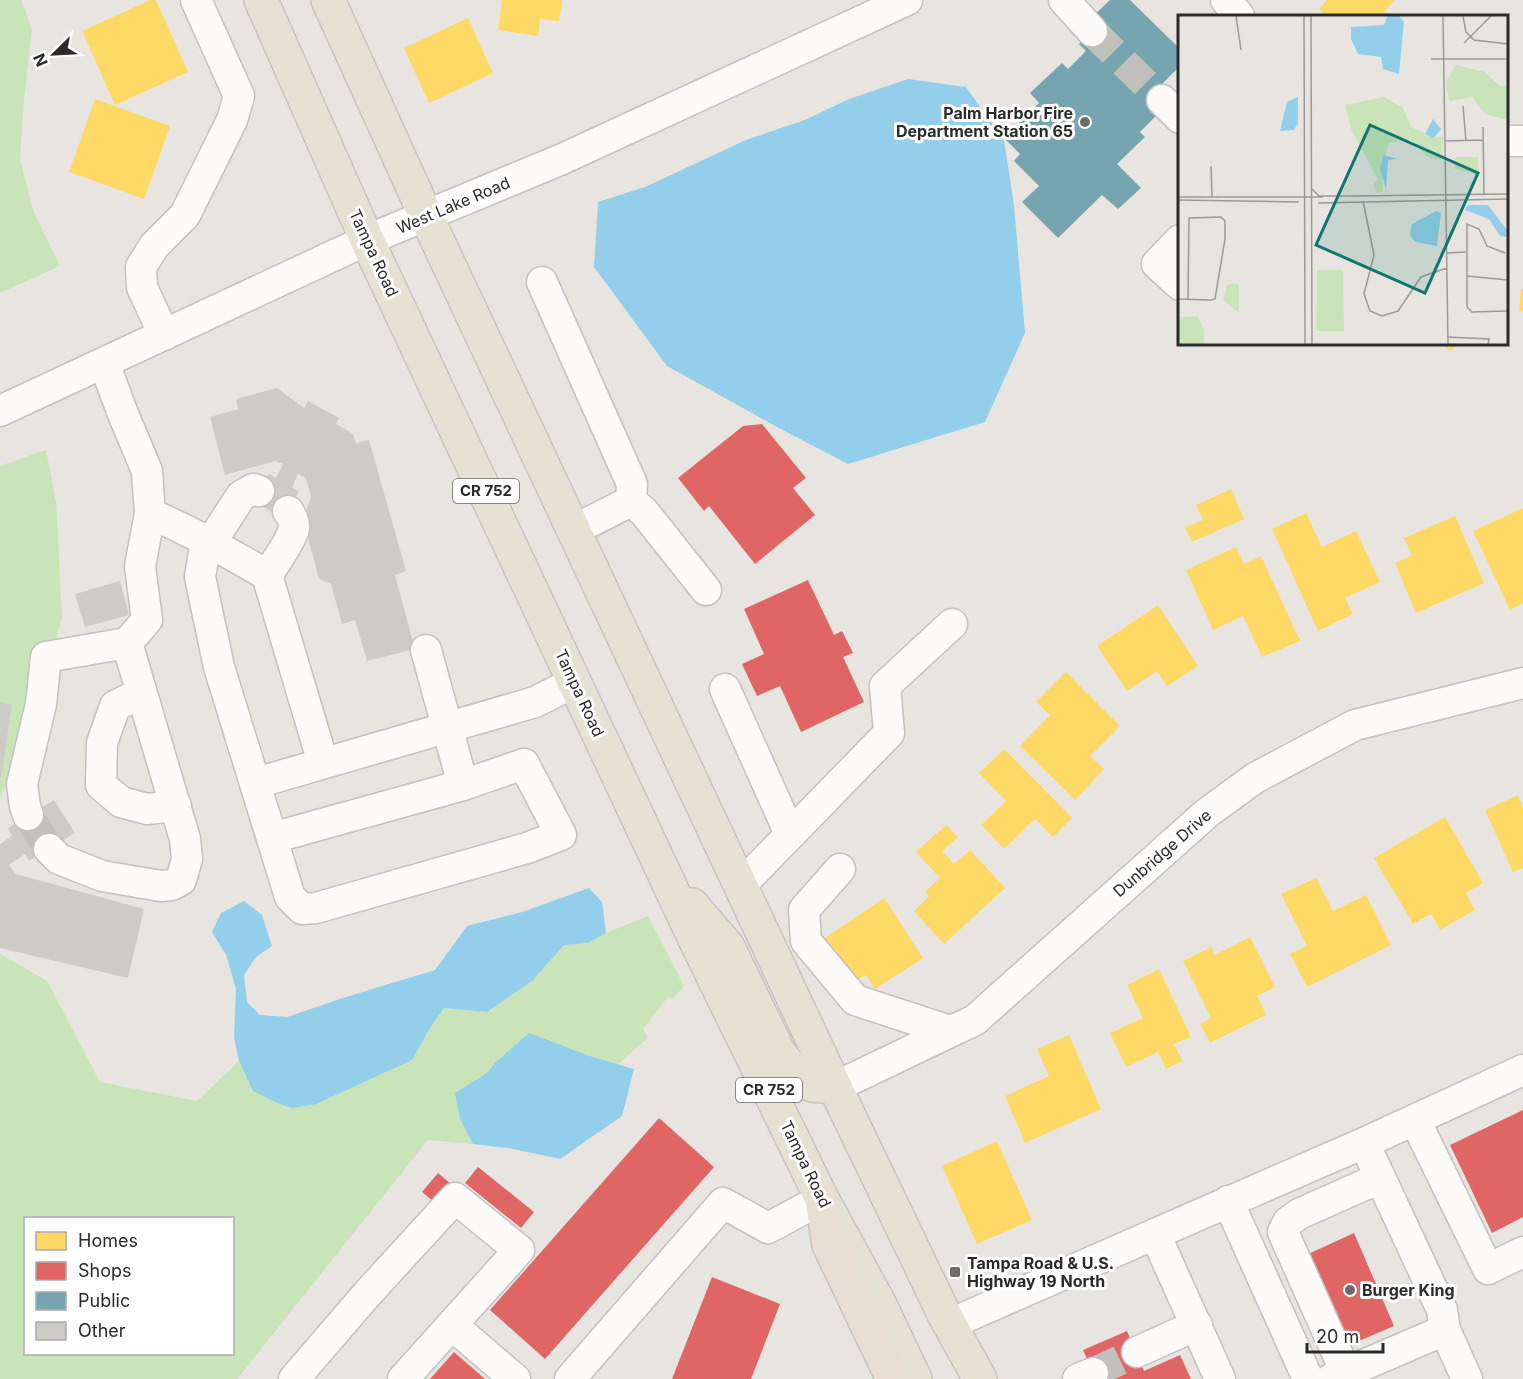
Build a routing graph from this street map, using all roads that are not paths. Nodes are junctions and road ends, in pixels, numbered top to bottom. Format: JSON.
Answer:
{"nodes":[{"id":1,"x":196,"y":0,"type":"edge"},
{"id":2,"x":261,"y":0,"type":"edge"},
{"id":3,"x":328,"y":0,"type":"edge"},
{"id":4,"x":907,"y":0,"type":"edge"},
{"id":5,"x":1064,"y":0,"type":"edge"},
{"id":6,"x":1226,"y":0,"type":"edge"},
{"id":7,"x":1238,"y":15,"type":"edge"},
{"id":8,"x":1092,"y":31,"type":"tunnel mouth"},
{"id":9,"x":426,"y":216,"type":"junction"},
{"id":10,"x":368,"y":240,"type":"junction"},
{"id":11,"x":1178,"y":241,"type":"edge"},
{"id":12,"x":542,"y":282,"type":"dead end"},
{"id":13,"x":1178,"y":284,"type":"edge"},
{"id":14,"x":164,"y":335,"type":"junction"},
{"id":15,"x":104,"y":363,"type":"junction"},
{"id":16,"x":0,"y":411,"type":"edge"},
{"id":17,"x":259,"y":491,"type":"dead end"},
{"id":18,"x":631,"y":501,"type":"junction"},
{"id":19,"x":288,"y":511,"type":"dead end"},
{"id":20,"x":150,"y":514,"type":"junction"},
{"id":21,"x":574,"y":530,"type":"junction"},
{"id":22,"x":210,"y":542,"type":"junction"},
{"id":23,"x":267,"y":574,"type":"junction"},
{"id":24,"x":706,"y":590,"type":"dead end"},
{"id":25,"x":952,"y":624,"type":"dead end"},
{"id":26,"x":127,"y":643,"type":"junction"},
{"id":27,"x":426,"y":650,"type":"dead end"},
{"id":28,"x":575,"y":682,"type":"junction"},
{"id":29,"x":1523,"y":683,"type":"edge"},
{"id":30,"x":724,"y":689,"type":"dead end"},
{"id":31,"x":141,"y":693,"type":"junction"},
{"id":32,"x":447,"y":728,"type":"junction"},
{"id":33,"x":323,"y":763,"type":"junction"},
{"id":34,"x":256,"y":783,"type":"junction"},
{"id":35,"x":464,"y":784,"type":"junction"},
{"id":36,"x":176,"y":806,"type":"junction"},
{"id":37,"x":28,"y":815,"type":"tunnel mouth"},
{"id":38,"x":790,"y":834,"type":"junction"},
{"id":39,"x":272,"y":838,"type":"junction"},
{"id":40,"x":49,"y":849,"type":"tunnel mouth"},
{"id":41,"x":840,"y":869,"type":"dead end"},
{"id":42,"x":664,"y":872,"type":"junction"},
{"id":43,"x":740,"y":886,"type":"junction"},
{"id":44,"x":950,"y":1032,"type":"junction"},
{"id":45,"x":1523,"y":1070,"type":"edge"},
{"id":46,"x":835,"y":1088,"type":"junction"},
{"id":47,"x":1415,"y":1120,"type":"junction"},
{"id":48,"x":1364,"y":1143,"type":"junction"},
{"id":49,"x":1380,"y":1178,"type":"junction"},
{"id":50,"x":822,"y":1199,"type":"junction"},
{"id":51,"x":1228,"y":1201,"type":"junction"},
{"id":52,"x":1155,"y":1234,"type":"junction"},
{"id":53,"x":1523,"y":1252,"type":"edge"},
{"id":54,"x":950,"y":1324,"type":"junction"},
{"id":55,"x":452,"y":1325,"type":"junction"},
{"id":56,"x":1197,"y":1325,"type":"junction"},
{"id":57,"x":1445,"y":1330,"type":"junction"},
{"id":58,"x":1137,"y":1352,"type":"tunnel mouth"},
{"id":59,"x":1338,"y":1377,"type":"edge"},
{"id":60,"x":294,"y":1379,"type":"edge"},
{"id":61,"x":403,"y":1379,"type":"edge"},
{"id":62,"x":515,"y":1379,"type":"edge"},
{"id":63,"x":570,"y":1379,"type":"edge"},
{"id":64,"x":893,"y":1379,"type":"edge"},
{"id":65,"x":915,"y":1379,"type":"edge"},
{"id":66,"x":980,"y":1379,"type":"edge"},
{"id":67,"x":1220,"y":1379,"type":"edge"},
{"id":68,"x":1308,"y":1379,"type":"edge"},
{"id":69,"x":1467,"y":1379,"type":"edge"}],
"edges":[{"from":1,"to":14,"type":"street"},
{"from":2,"to":10,"type":"main road","name":"Tampa Road","number":"CR 752"},
{"from":3,"to":9,"type":"main road"},
{"from":4,"to":9,"type":"street","name":"West Lake Road"},
{"from":5,"to":8,"type":"street"},
{"from":6,"to":7,"type":"street"},
{"from":9,"to":10,"type":"street","name":"West Lake Road"},
{"from":9,"to":21,"type":"main road"},
{"from":10,"to":14,"type":"street","name":"West Lake Road"},
{"from":10,"to":28,"type":"main road","name":"Tampa Road","number":"CR 752"},
{"from":11,"to":13,"type":"street"},
{"from":12,"to":18,"type":"street"},
{"from":14,"to":15,"type":"street","name":"West Lake Road"},
{"from":15,"to":16,"type":"street","name":"West Lake Road"},
{"from":15,"to":20,"type":"street"},
{"from":17,"to":22,"type":"street"},
{"from":18,"to":21,"type":"street"},
{"from":18,"to":24,"type":"street"},
{"from":19,"to":23,"type":"street"},
{"from":20,"to":22,"type":"street"},
{"from":20,"to":26,"type":"street"},
{"from":21,"to":43,"type":"main road"},
{"from":22,"to":23,"type":"street"},
{"from":22,"to":34,"type":"street"},
{"from":23,"to":33,"type":"street"},
{"from":25,"to":38,"type":"street"},
{"from":26,"to":31,"type":"street"},
{"from":26,"to":37,"type":"street"},
{"from":27,"to":32,"type":"street"},
{"from":28,"to":32,"type":"street"},
{"from":28,"to":42,"type":"main road","name":"Tampa Road","number":"CR 752"},
{"from":29,"to":44,"type":"street","name":"Dunbridge Drive"},
{"from":30,"to":38,"type":"street"},
{"from":31,"to":36,"type":"street"},
{"from":31,"to":36,"type":"street"},
{"from":32,"to":33,"type":"street"},
{"from":32,"to":35,"type":"street"},
{"from":33,"to":34,"type":"street"},
{"from":34,"to":39,"type":"street"},
{"from":35,"to":39,"type":"street"},
{"from":35,"to":39,"type":"street"},
{"from":36,"to":40,"type":"street"},
{"from":38,"to":43,"type":"street"},
{"from":41,"to":44,"type":"street"},
{"from":42,"to":46,"type":"main road"},
{"from":42,"to":50,"type":"main road","name":"Tampa Road","number":"CR 752"},
{"from":43,"to":46,"type":"main road"},
{"from":44,"to":46,"type":"street","name":"Dunbridge Drive"},
{"from":45,"to":47,"type":"street"},
{"from":46,"to":54,"type":"main road"},
{"from":47,"to":48,"type":"street"},
{"from":47,"to":53,"type":"street"},
{"from":48,"to":49,"type":"street"},
{"from":48,"to":51,"type":"street"},
{"from":49,"to":57,"type":"street"},
{"from":49,"to":59,"type":"street"},
{"from":50,"to":63,"type":"street"},
{"from":50,"to":64,"type":"highway"},
{"from":50,"to":65,"type":"main road","name":"Tampa Road","number":"CR 752"},
{"from":51,"to":52,"type":"street"},
{"from":51,"to":68,"type":"street"},
{"from":52,"to":54,"type":"street"},
{"from":52,"to":56,"type":"street"},
{"from":54,"to":66,"type":"main road"},
{"from":55,"to":60,"type":"street"},
{"from":55,"to":61,"type":"street"},
{"from":55,"to":62,"type":"street"},
{"from":56,"to":58,"type":"street"},
{"from":56,"to":67,"type":"street"},
{"from":57,"to":59,"type":"street"},
{"from":57,"to":69,"type":"street"}]}
